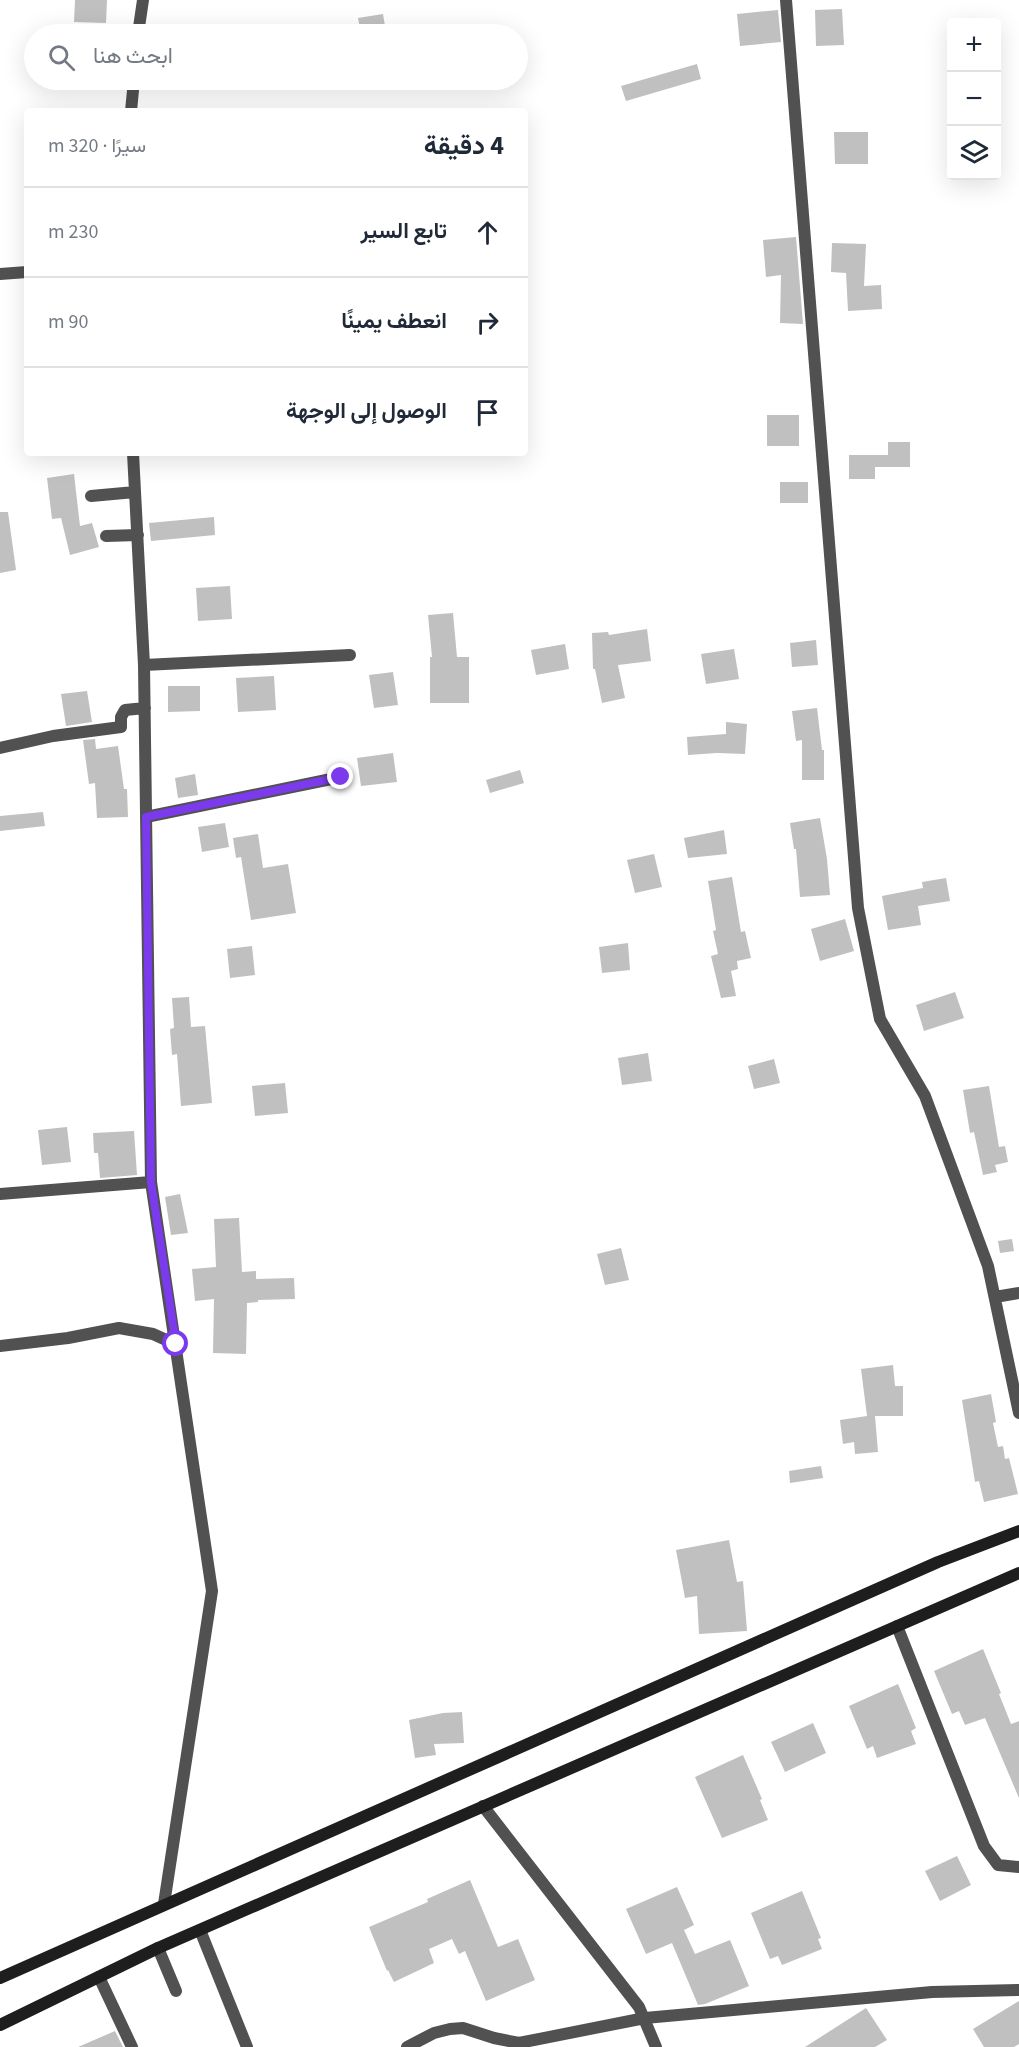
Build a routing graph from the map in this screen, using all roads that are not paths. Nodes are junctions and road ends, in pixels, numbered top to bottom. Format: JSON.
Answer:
{"nodes":[{"id":1,"x":143,"y":0,"type":"edge"},
{"id":2,"x":786,"y":0,"type":"edge"},
{"id":3,"x":139,"y":24,"type":"edge"},
{"id":4,"x":133,"y":90,"type":"edge"},
{"id":5,"x":131,"y":108,"type":"edge"},
{"id":6,"x":24,"y":272,"type":"edge"},
{"id":7,"x":0,"y":274,"type":"edge"},
{"id":8,"x":133,"y":456,"type":"edge"},
{"id":9,"x":135,"y":492,"type":"junction"},
{"id":10,"x":91,"y":496,"type":"dead end"},
{"id":11,"x":138,"y":535,"type":"junction"},
{"id":12,"x":106,"y":536,"type":"dead end"},
{"id":13,"x":350,"y":655,"type":"dead end"},
{"id":14,"x":144,"y":665,"type":"junction"},
{"id":15,"x":145,"y":708,"type":"junction"},
{"id":16,"x":0,"y":748,"type":"edge"},
{"id":17,"x":341,"y":777,"type":"dead end"},
{"id":18,"x":146,"y":817,"type":"junction"},
{"id":19,"x":151,"y":1182,"type":"junction"},
{"id":20,"x":0,"y":1194,"type":"edge"},
{"id":21,"x":1019,"y":1293,"type":"edge"},
{"id":22,"x":995,"y":1297,"type":"junction"},
{"id":23,"x":176,"y":1344,"type":"junction"},
{"id":24,"x":0,"y":1346,"type":"edge"},
{"id":25,"x":1019,"y":1413,"type":"edge"},
{"id":26,"x":1019,"y":1531,"type":"edge"},
{"id":27,"x":1019,"y":1573,"type":"edge"},
{"id":28,"x":897,"y":1626,"type":"junction"},
{"id":29,"x":483,"y":1806,"type":"junction"},
{"id":30,"x":1019,"y":1867,"type":"edge"},
{"id":31,"x":164,"y":1904,"type":"junction"},
{"id":32,"x":200,"y":1930,"type":"junction"},
{"id":33,"x":158,"y":1948,"type":"junction"},
{"id":34,"x":99,"y":1977,"type":"junction"},
{"id":35,"x":0,"y":1978,"type":"edge"},
{"id":36,"x":1019,"y":1990,"type":"edge"},
{"id":37,"x":176,"y":1991,"type":"dead end"},
{"id":38,"x":645,"y":2018,"type":"junction"},
{"id":39,"x":0,"y":2025,"type":"edge"},
{"id":40,"x":132,"y":2047,"type":"edge"},
{"id":41,"x":247,"y":2047,"type":"edge"},
{"id":42,"x":406,"y":2047,"type":"edge"},
{"id":43,"x":656,"y":2047,"type":"edge"}],
"edges":[{"from":1,"to":3,"type":"street"},
{"from":2,"to":22,"type":"street"},
{"from":4,"to":5,"type":"street"},
{"from":6,"to":7,"type":"street"},
{"from":8,"to":9,"type":"street"},
{"from":9,"to":10,"type":"street"},
{"from":9,"to":11,"type":"street"},
{"from":11,"to":12,"type":"street"},
{"from":11,"to":14,"type":"street"},
{"from":13,"to":14,"type":"street"},
{"from":14,"to":15,"type":"street"},
{"from":15,"to":16,"type":"street"},
{"from":15,"to":18,"type":"street"},
{"from":17,"to":18,"type":"street"},
{"from":18,"to":19,"type":"street"},
{"from":19,"to":20,"type":"street"},
{"from":19,"to":23,"type":"street"},
{"from":21,"to":22,"type":"street"},
{"from":22,"to":25,"type":"street"},
{"from":23,"to":24,"type":"street"},
{"from":23,"to":31,"type":"street"},
{"from":26,"to":31,"type":"main road"},
{"from":27,"to":28,"type":"main road"},
{"from":28,"to":29,"type":"main road"},
{"from":28,"to":30,"type":"street"},
{"from":29,"to":32,"type":"main road"},
{"from":29,"to":38,"type":"street"},
{"from":31,"to":35,"type":"main road"},
{"from":32,"to":33,"type":"main road"},
{"from":32,"to":41,"type":"street"},
{"from":33,"to":34,"type":"main road"},
{"from":33,"to":37,"type":"street"},
{"from":34,"to":39,"type":"main road"},
{"from":34,"to":40,"type":"street"},
{"from":36,"to":38,"type":"street"},
{"from":38,"to":42,"type":"street"},
{"from":38,"to":43,"type":"street"}]}
